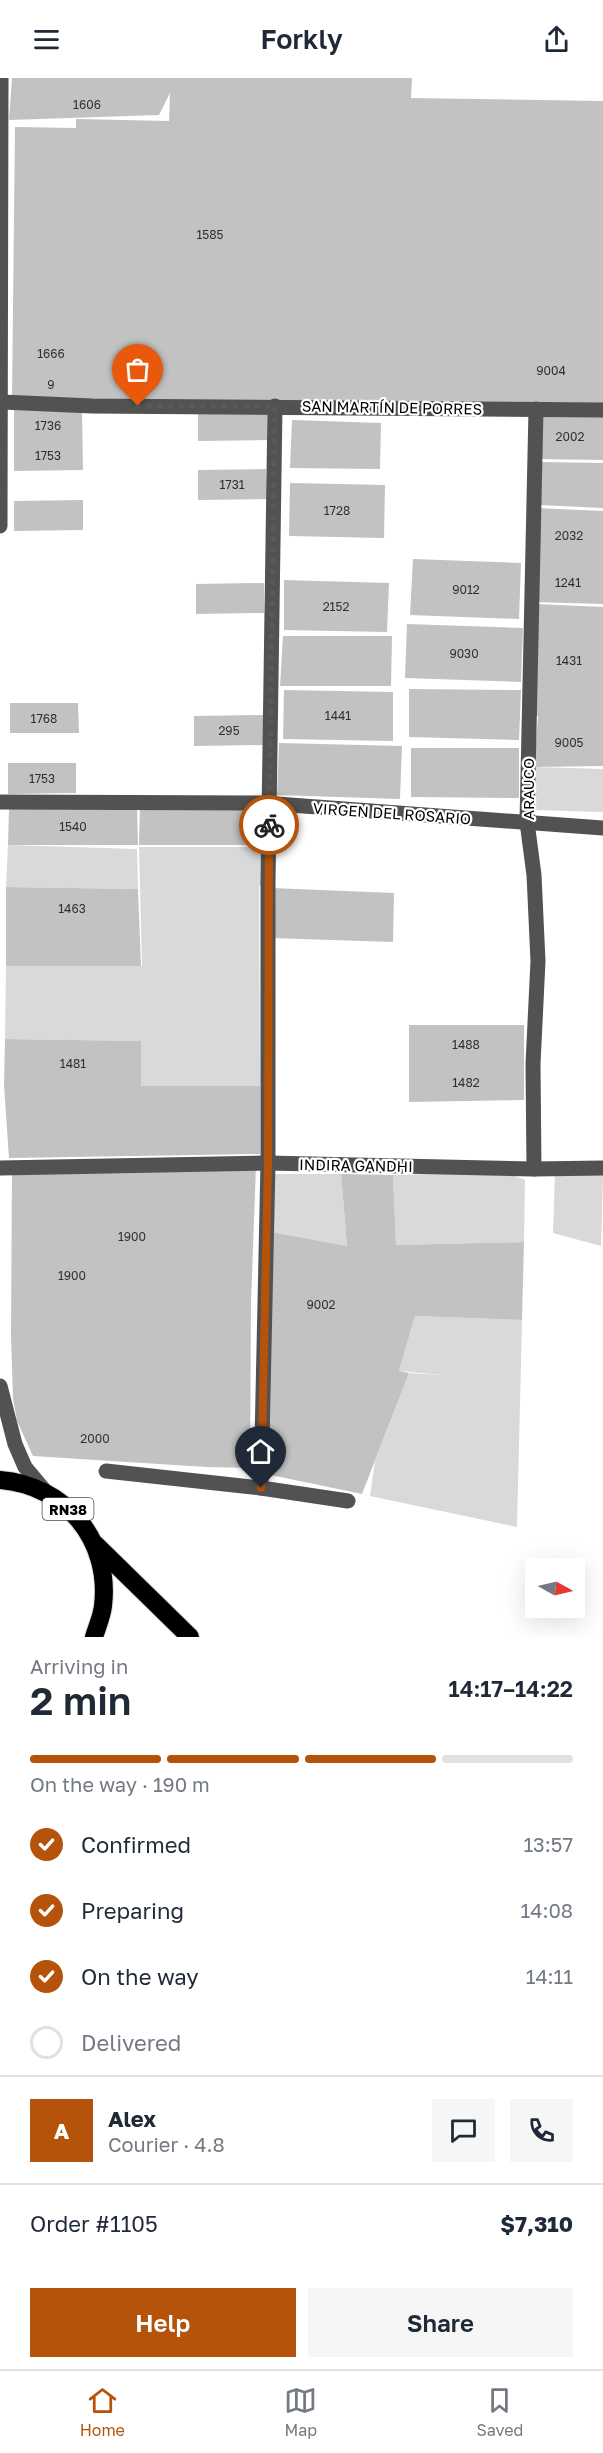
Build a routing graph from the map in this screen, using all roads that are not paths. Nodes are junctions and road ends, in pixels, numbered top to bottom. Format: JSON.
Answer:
{"nodes":[{"id":1,"x":0,"y":78,"type":"edge"},
{"id":2,"x":2,"y":402,"type":"junction"},
{"id":3,"x":275,"y":406,"type":"junction"},
{"id":4,"x":536,"y":409,"type":"junction"},
{"id":5,"x":603,"y":410,"type":"edge"},
{"id":6,"x":0,"y":526,"type":"edge"},
{"id":7,"x":0,"y":802,"type":"edge"},
{"id":8,"x":269,"y":804,"type":"junction"},
{"id":9,"x":527,"y":822,"type":"junction"},
{"id":10,"x":603,"y":828,"type":"edge"},
{"id":11,"x":268,"y":1163,"type":"junction"},
{"id":12,"x":0,"y":1168,"type":"edge"},
{"id":13,"x":603,"y":1168,"type":"edge"},
{"id":14,"x":534,"y":1169,"type":"junction"},
{"id":15,"x":0,"y":1386,"type":"edge"},
{"id":16,"x":106,"y":1471,"type":"dead end"},
{"id":17,"x":0,"y":1480,"type":"edge"},
{"id":18,"x":261,"y":1488,"type":"junction"},
{"id":19,"x":46,"y":1492,"type":"junction"},
{"id":20,"x":348,"y":1501,"type":"dead end"},
{"id":21,"x":94,"y":1542,"type":"junction"},
{"id":22,"x":94,"y":1637,"type":"edge"},
{"id":23,"x":190,"y":1637,"type":"edge"}],
"edges":[{"from":1,"to":2,"type":"street"},
{"from":2,"to":3,"type":"street","name":"SAN MARTÍN DE PORRES"},
{"from":2,"to":6,"type":"street"},
{"from":3,"to":4,"type":"street","name":"SAN MARTÍN DE PORRES"},
{"from":3,"to":8,"type":"street"},
{"from":4,"to":5,"type":"street","name":"SAN MARTÍN DE PORRES"},
{"from":4,"to":9,"type":"street","name":"ARAUCO"},
{"from":7,"to":8,"type":"street","name":"VIRGEN DEL ROSARIO"},
{"from":8,"to":9,"type":"street","name":"VIRGEN DEL ROSARIO"},
{"from":8,"to":11,"type":"street"},
{"from":9,"to":10,"type":"street","name":"VIRGEN DEL ROSARIO"},
{"from":9,"to":14,"type":"street","name":"ARAUCO"},
{"from":11,"to":12,"type":"street","name":"INDIRA GANDHI"},
{"from":11,"to":14,"type":"street","name":"INDIRA GANDHI"},
{"from":11,"to":18,"type":"street"},
{"from":13,"to":14,"type":"street","name":"INDIRA GANDHI"},
{"from":15,"to":19,"type":"street"},
{"from":16,"to":18,"type":"street"},
{"from":17,"to":19,"type":"highway","number":"RN38"},
{"from":18,"to":20,"type":"street"},
{"from":19,"to":21,"type":"highway","number":"RN38"},
{"from":21,"to":22,"type":"highway","number":"RN38"},
{"from":21,"to":23,"type":"highway","number":"RN38"}]}
